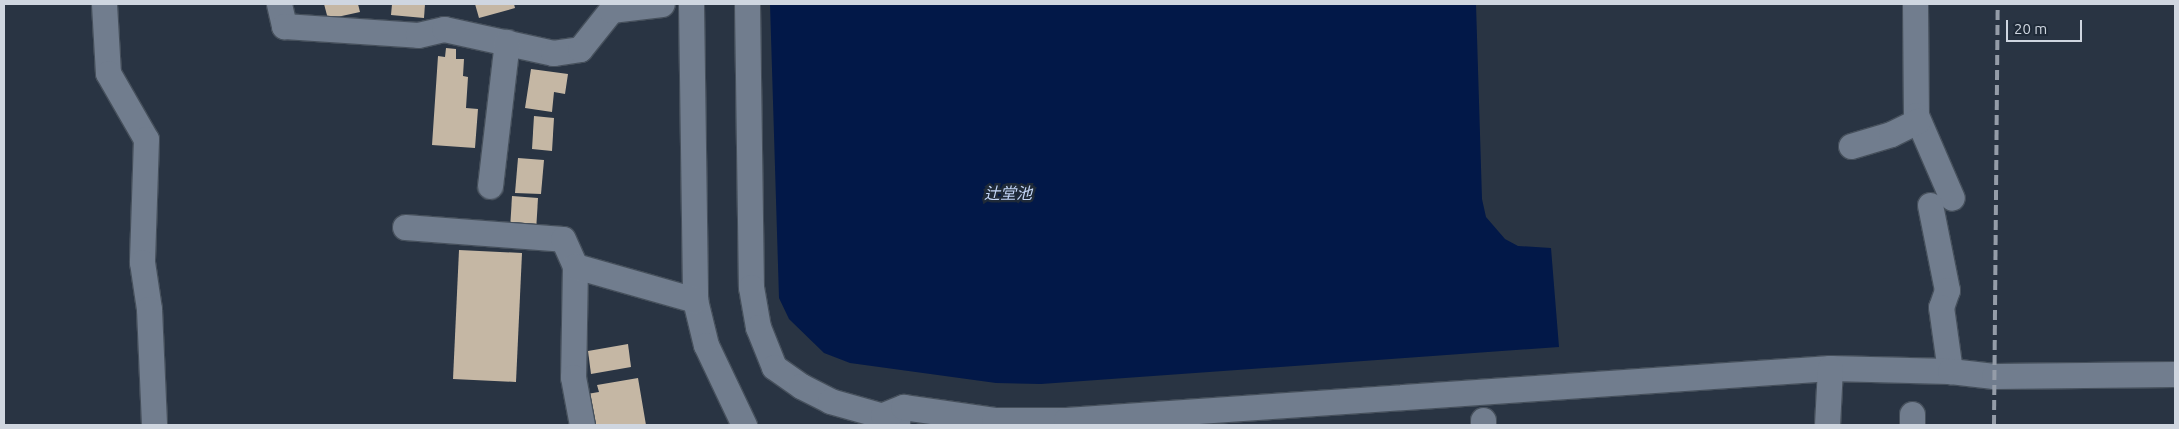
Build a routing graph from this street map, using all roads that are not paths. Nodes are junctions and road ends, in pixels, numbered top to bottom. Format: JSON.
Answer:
{"nodes":[{"id":1,"x":104,"y":4,"type":"edge"},
{"id":2,"x":279,"y":4,"type":"edge"},
{"id":3,"x":662,"y":4,"type":"edge"},
{"id":4,"x":691,"y":4,"type":"edge"},
{"id":5,"x":747,"y":4,"type":"edge"},
{"id":6,"x":1915,"y":4,"type":"edge"},
{"id":7,"x":507,"y":42,"type":"junction"},
{"id":8,"x":1918,"y":121,"type":"junction"},
{"id":9,"x":1851,"y":146,"type":"dead end"},
{"id":10,"x":490,"y":186,"type":"dead end"},
{"id":11,"x":405,"y":227,"type":"dead end"},
{"id":12,"x":575,"y":266,"type":"junction"},
{"id":13,"x":695,"y":300,"type":"junction"},
{"id":14,"x":1830,"y":368,"type":"junction"},
{"id":15,"x":1950,"y":370,"type":"junction"},
{"id":16,"x":2175,"y":374,"type":"edge"},
{"id":17,"x":883,"y":415,"type":"junction"},
{"id":18,"x":154,"y":425,"type":"edge"},
{"id":19,"x":582,"y":425,"type":"edge"},
{"id":20,"x":744,"y":425,"type":"edge"},
{"id":21,"x":915,"y":425,"type":"edge"},
{"id":22,"x":1827,"y":425,"type":"edge"}],
"edges":[{"from":1,"to":18,"type":"street"},
{"from":2,"to":7,"type":"street"},
{"from":3,"to":7,"type":"street"},
{"from":4,"to":13,"type":"street"},
{"from":5,"to":17,"type":"street"},
{"from":6,"to":8,"type":"street"},
{"from":7,"to":10,"type":"street"},
{"from":8,"to":9,"type":"street"},
{"from":8,"to":15,"type":"street"},
{"from":11,"to":12,"type":"street"},
{"from":12,"to":13,"type":"street"},
{"from":12,"to":19,"type":"street"},
{"from":13,"to":20,"type":"street"},
{"from":14,"to":15,"type":"street"},
{"from":14,"to":17,"type":"street"},
{"from":14,"to":22,"type":"street"},
{"from":15,"to":16,"type":"street"},
{"from":17,"to":21,"type":"street"}]}
